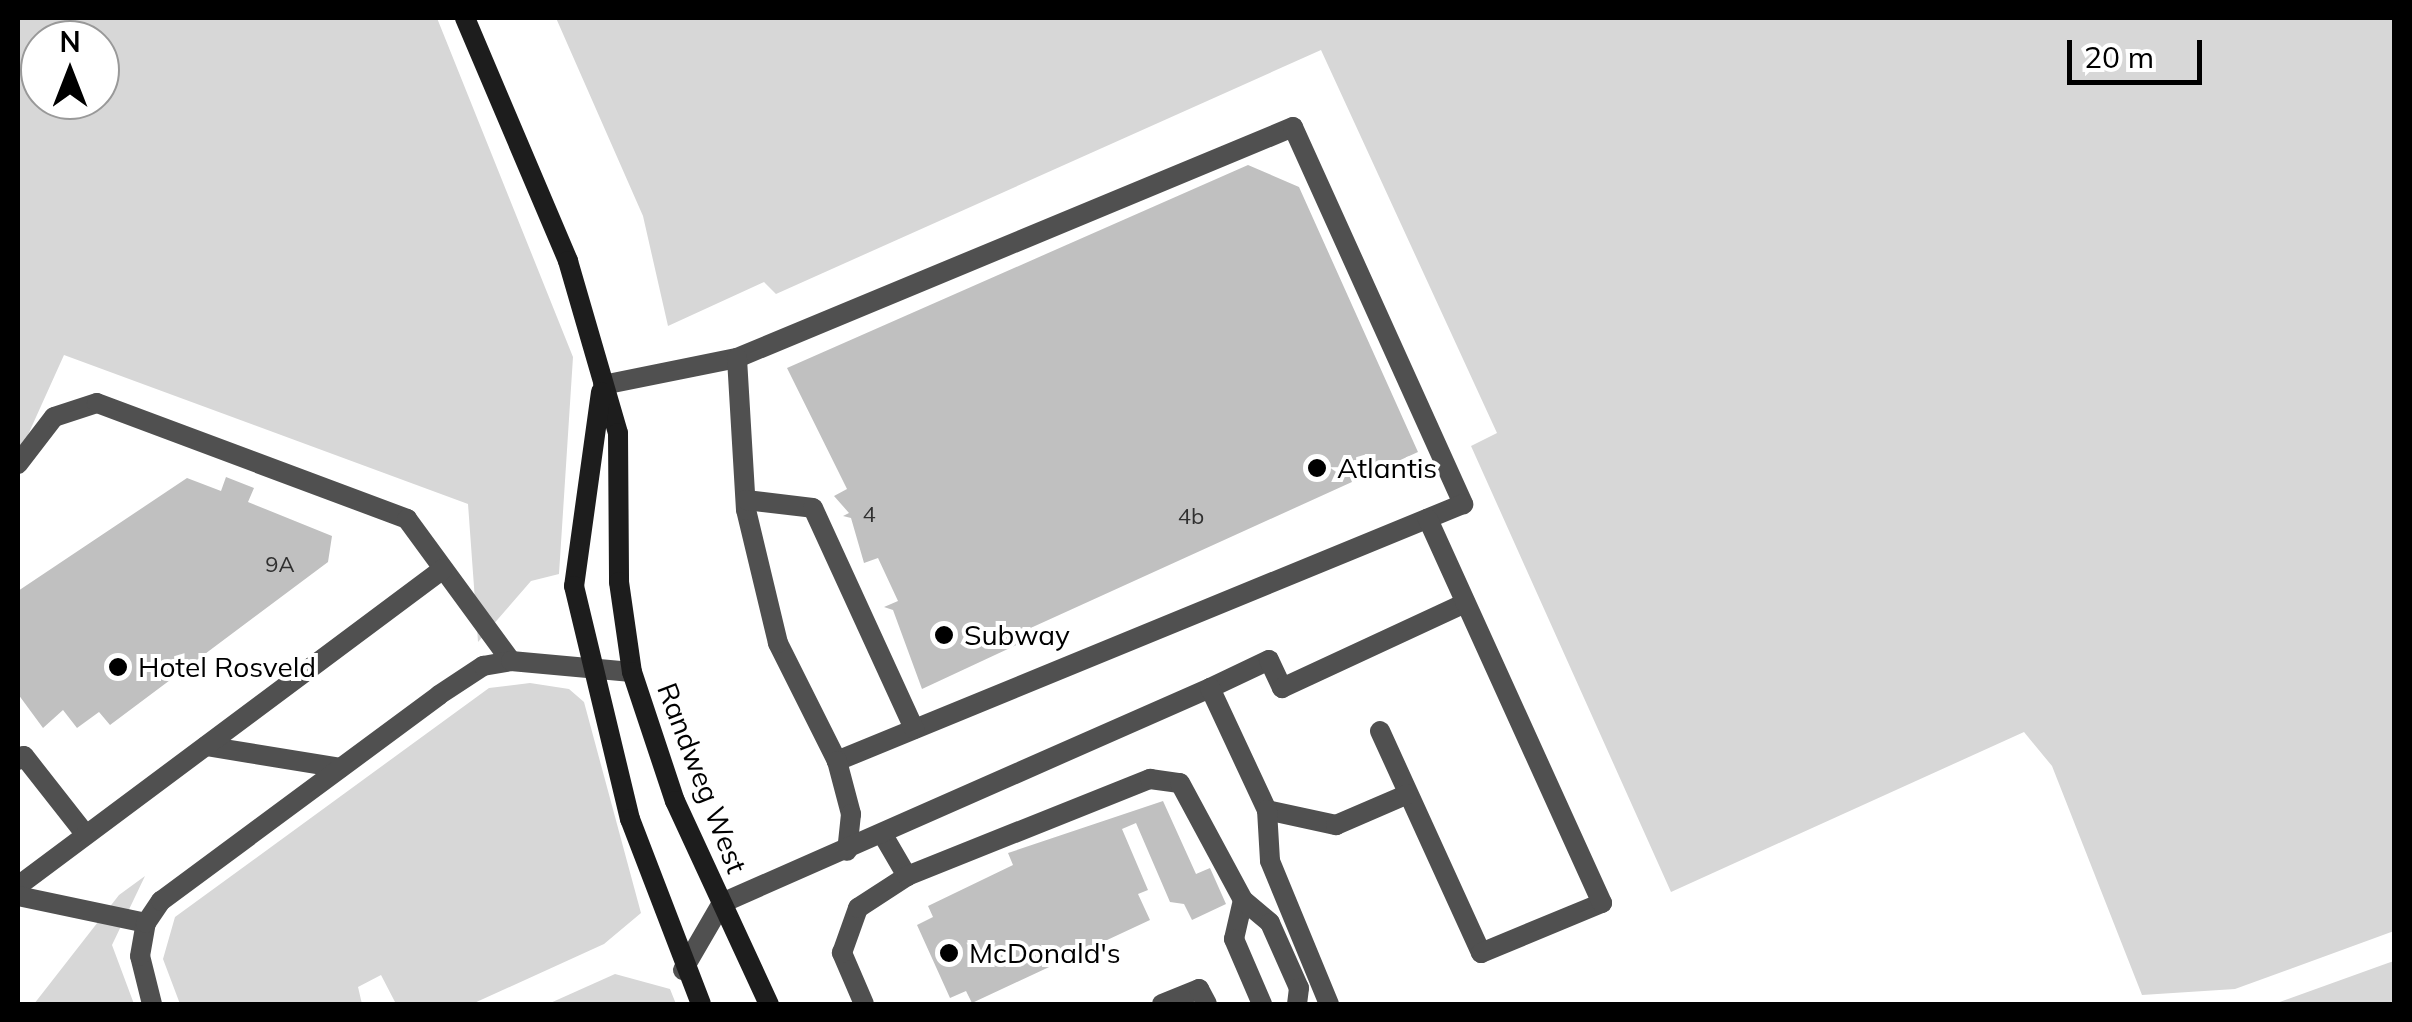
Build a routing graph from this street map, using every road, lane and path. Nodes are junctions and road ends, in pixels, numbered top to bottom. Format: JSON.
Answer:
{"nodes":[{"id":1,"x":465,"y":18,"type":"edge"},
{"id":2,"x":737,"y":358,"type":"junction"},
{"id":3,"x":603,"y":385,"type":"junction"},
{"id":4,"x":18,"y":464,"type":"edge"},
{"id":5,"x":746,"y":500,"type":"junction"},
{"id":6,"x":1428,"y":519,"type":"junction"},
{"id":7,"x":443,"y":569,"type":"junction"},
{"id":8,"x":1465,"y":603,"type":"junction"},
{"id":9,"x":511,"y":661,"type":"junction"},
{"id":10,"x":588,"y":667,"type":"junction"},
{"id":11,"x":632,"y":672,"type":"junction"},
{"id":12,"x":1210,"y":688,"type":"junction"},
{"id":13,"x":914,"y":729,"type":"junction"},
{"id":14,"x":1380,"y":732,"type":"dead end"},
{"id":15,"x":206,"y":746,"type":"junction"},
{"id":16,"x":18,"y":760,"type":"edge"},
{"id":17,"x":837,"y":761,"type":"junction"},
{"id":18,"x":340,"y":768,"type":"junction"},
{"id":19,"x":1408,"y":794,"type":"junction"},
{"id":20,"x":1266,"y":810,"type":"junction"},
{"id":21,"x":86,"y":835,"type":"junction"},
{"id":22,"x":884,"y":835,"type":"junction"},
{"id":23,"x":847,"y":851,"type":"junction"},
{"id":24,"x":907,"y":876,"type":"junction"},
{"id":25,"x":18,"y":886,"type":"edge"},
{"id":26,"x":18,"y":896,"type":"edge"},
{"id":27,"x":1244,"y":900,"type":"junction"},
{"id":28,"x":722,"y":903,"type":"junction"},
{"id":29,"x":146,"y":923,"type":"junction"},
{"id":30,"x":683,"y":970,"type":"junction"},
{"id":31,"x":152,"y":1004,"type":"edge"},
{"id":32,"x":701,"y":1004,"type":"edge"},
{"id":33,"x":769,"y":1004,"type":"edge"},
{"id":34,"x":864,"y":1004,"type":"edge"},
{"id":35,"x":1162,"y":1004,"type":"edge"},
{"id":36,"x":1207,"y":1004,"type":"edge"},
{"id":37,"x":1262,"y":1004,"type":"edge"},
{"id":38,"x":1297,"y":1004,"type":"edge"},
{"id":39,"x":1329,"y":1004,"type":"edge"}],
"edges":[{"from":1,"to":3,"type":"street","name":"Randweg West"},
{"from":2,"to":3,"type":"street"},
{"from":2,"to":5,"type":"street"},
{"from":2,"to":6,"type":"street"},
{"from":3,"to":10,"type":"street","name":"Randweg West"},
{"from":3,"to":11,"type":"street","name":"Randweg West"},
{"from":4,"to":7,"type":"street"},
{"from":5,"to":13,"type":"street"},
{"from":5,"to":17,"type":"street"},
{"from":6,"to":8,"type":"street"},
{"from":6,"to":13,"type":"street"},
{"from":7,"to":9,"type":"street"},
{"from":7,"to":15,"type":"street"},
{"from":8,"to":12,"type":"street"},
{"from":8,"to":19,"type":"street"},
{"from":9,"to":10,"type":"street"},
{"from":9,"to":18,"type":"street"},
{"from":10,"to":11,"type":"street"},
{"from":10,"to":30,"type":"street","name":"Randweg West"},
{"from":11,"to":28,"type":"street","name":"Randweg West"},
{"from":12,"to":20,"type":"street"},
{"from":12,"to":22,"type":"street"},
{"from":13,"to":17,"type":"street"},
{"from":14,"to":19,"type":"street"},
{"from":15,"to":18,"type":"street"},
{"from":15,"to":21,"type":"street"},
{"from":16,"to":21,"type":"street"},
{"from":17,"to":23,"type":"street"},
{"from":18,"to":29,"type":"street"},
{"from":19,"to":20,"type":"street"},
{"from":20,"to":39,"type":"street"},
{"from":21,"to":25,"type":"street"},
{"from":22,"to":23,"type":"street"},
{"from":22,"to":24,"type":"street"},
{"from":23,"to":28,"type":"street"},
{"from":24,"to":27,"type":"street"},
{"from":24,"to":34,"type":"street"},
{"from":26,"to":29,"type":"street"},
{"from":27,"to":37,"type":"street"},
{"from":27,"to":38,"type":"street"},
{"from":28,"to":30,"type":"street"},
{"from":28,"to":33,"type":"street","name":"Randweg West"},
{"from":29,"to":31,"type":"street"},
{"from":30,"to":32,"type":"street","name":"Randweg West"},
{"from":35,"to":36,"type":"street"}]}
